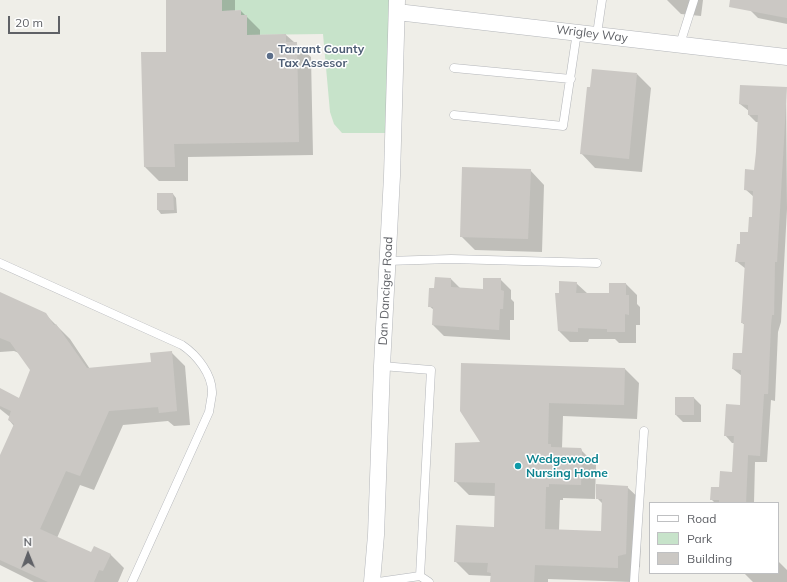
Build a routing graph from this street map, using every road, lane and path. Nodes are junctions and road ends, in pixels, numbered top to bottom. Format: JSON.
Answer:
{"nodes":[{"id":1,"x":602,"y":0,"type":"edge"},
{"id":2,"x":694,"y":0,"type":"edge"},
{"id":3,"x":397,"y":6,"type":"edge"},
{"id":4,"x":577,"y":32,"type":"junction"},
{"id":5,"x":597,"y":34,"type":"junction"},
{"id":6,"x":680,"y":44,"type":"junction"},
{"id":7,"x":787,"y":56,"type":"edge"},
{"id":8,"x":454,"y":68,"type":"dead end"},
{"id":9,"x":571,"y":79,"type":"junction"},
{"id":10,"x":454,"y":115,"type":"dead end"},
{"id":11,"x":387,"y":261,"type":"junction"},
{"id":12,"x":0,"y":263,"type":"edge"},
{"id":13,"x":597,"y":263,"type":"dead end"},
{"id":14,"x":382,"y":366,"type":"junction"},
{"id":15,"x":644,"y":431,"type":"dead end"},
{"id":16,"x":420,"y":576,"type":"junction"},
{"id":17,"x":132,"y":582,"type":"edge"},
{"id":18,"x":372,"y":582,"type":"edge"},
{"id":19,"x":378,"y":582,"type":"edge"},
{"id":20,"x":430,"y":582,"type":"edge"},
{"id":21,"x":634,"y":582,"type":"edge"}],
"edges":[{"from":1,"to":5,"type":"lane"},
{"from":2,"to":6,"type":"lane"},
{"from":3,"to":4,"type":"street","name":"Wrigley Way"},
{"from":3,"to":11,"type":"street","name":"Dan Danciger Road"},
{"from":4,"to":5,"type":"street","name":"Wrigley Way"},
{"from":4,"to":9,"type":"lane"},
{"from":5,"to":6,"type":"street","name":"Wrigley Way"},
{"from":6,"to":7,"type":"street","name":"Wrigley Way"},
{"from":8,"to":9,"type":"lane"},
{"from":9,"to":10,"type":"lane"},
{"from":11,"to":13,"type":"lane"},
{"from":11,"to":14,"type":"street","name":"Dan Danciger Road"},
{"from":12,"to":17,"type":"lane"},
{"from":14,"to":16,"type":"lane"},
{"from":14,"to":18,"type":"street","name":"Dan Danciger Road"},
{"from":15,"to":21,"type":"lane"},
{"from":16,"to":19,"type":"lane"},
{"from":16,"to":20,"type":"lane"}]}
